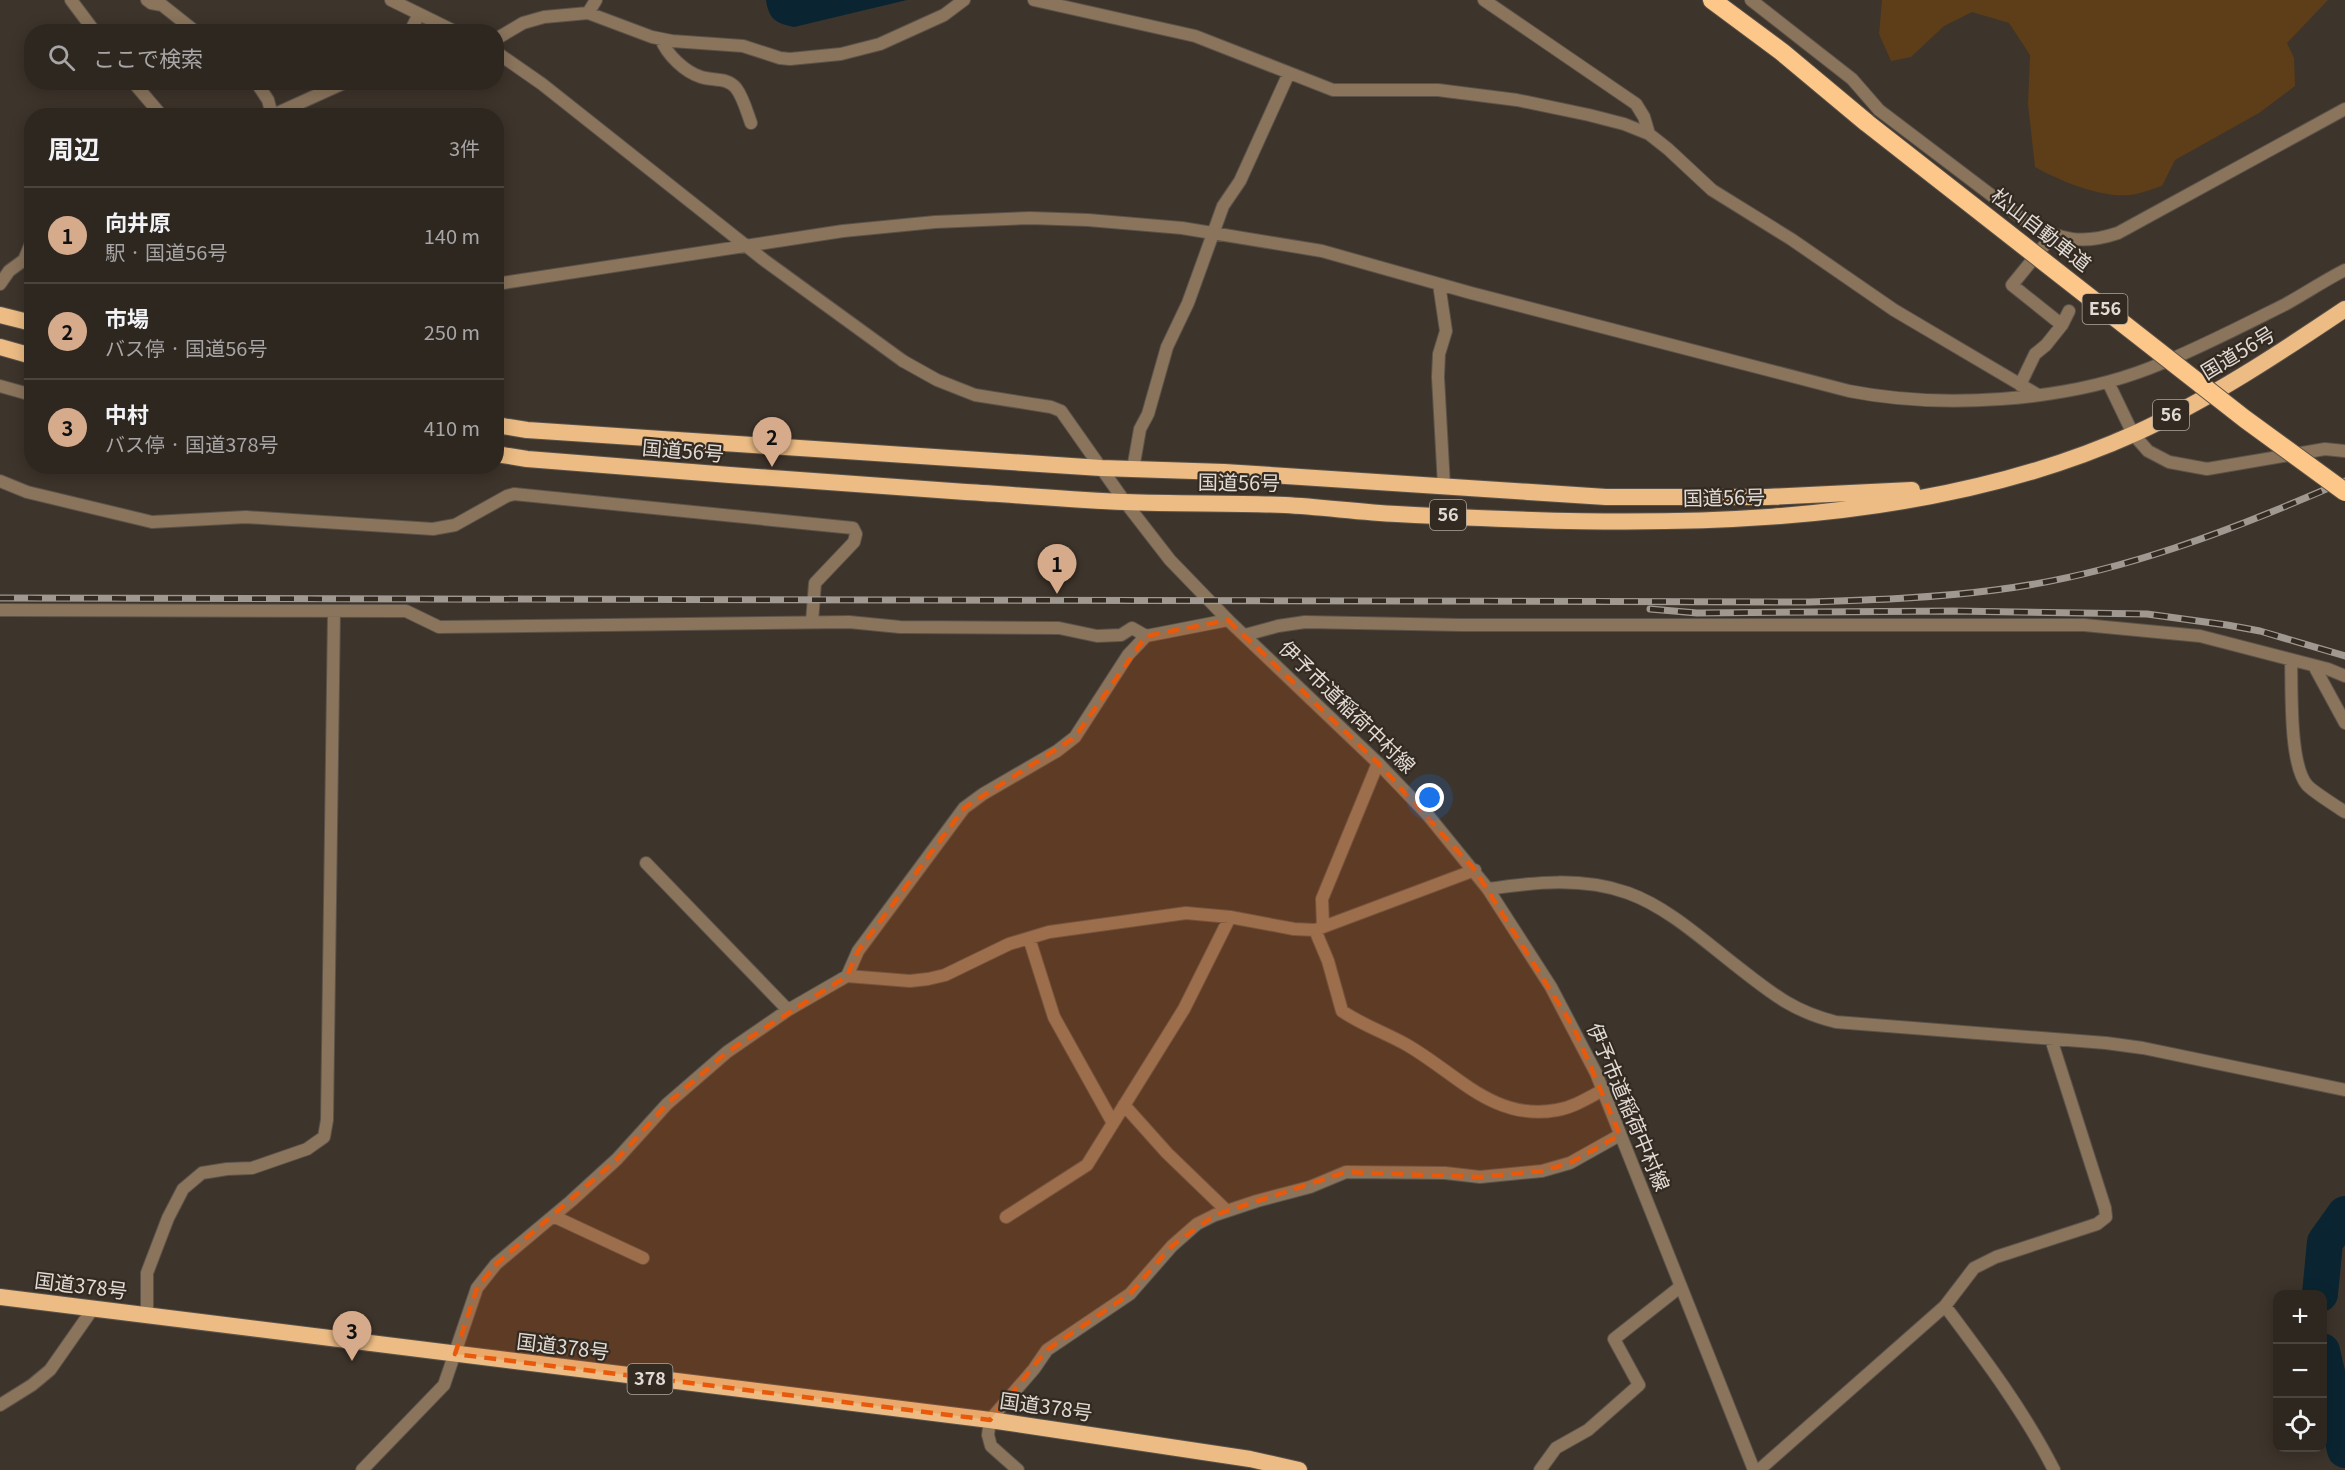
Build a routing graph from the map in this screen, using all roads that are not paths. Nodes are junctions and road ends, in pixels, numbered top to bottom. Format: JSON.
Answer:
{"nodes":[{"id":1,"x":71,"y":0,"type":"edge"},
{"id":2,"x":147,"y":0,"type":"edge"},
{"id":3,"x":391,"y":0,"type":"edge"},
{"id":4,"x":596,"y":0,"type":"edge"},
{"id":5,"x":964,"y":0,"type":"edge"},
{"id":6,"x":1034,"y":0,"type":"edge"},
{"id":7,"x":1485,"y":0,"type":"edge"},
{"id":8,"x":1702,"y":0,"type":"edge"},
{"id":9,"x":1712,"y":0,"type":"edge"},
{"id":10,"x":1751,"y":0,"type":"edge"},
{"id":11,"x":588,"y":13,"type":"junction"},
{"id":12,"x":418,"y":14,"type":"junction"},
{"id":13,"x":89,"y":24,"type":"edge"},
{"id":14,"x":186,"y":24,"type":"edge"},
{"id":15,"x":414,"y":24,"type":"edge"},
{"id":16,"x":439,"y":24,"type":"edge"},
{"id":17,"x":504,"y":34,"type":"edge"},
{"id":18,"x":662,"y":39,"type":"junction"},
{"id":19,"x":1782,"y":52,"type":"junction"},
{"id":20,"x":504,"y":58,"type":"edge"},
{"id":21,"x":1289,"y":73,"type":"junction"},
{"id":22,"x":140,"y":90,"type":"edge"},
{"id":23,"x":261,"y":90,"type":"edge"},
{"id":24,"x":327,"y":90,"type":"edge"},
{"id":25,"x":155,"y":108,"type":"edge"},
{"id":26,"x":270,"y":108,"type":"edge"},
{"id":27,"x":287,"y":108,"type":"edge"},
{"id":28,"x":2345,"y":109,"type":"edge"},
{"id":29,"x":751,"y":123,"type":"dead end"},
{"id":30,"x":1649,"y":134,"type":"junction"},
{"id":31,"x":1214,"y":233,"type":"junction"},
{"id":32,"x":2052,"y":236,"type":"junction"},
{"id":33,"x":746,"y":246,"type":"junction"},
{"id":34,"x":24,"y":263,"type":"edge"},
{"id":35,"x":2345,"y":270,"type":"edge"},
{"id":36,"x":504,"y":283,"type":"edge"},
{"id":37,"x":0,"y":284,"type":"edge"},
{"id":38,"x":1439,"y":284,"type":"junction"},
{"id":39,"x":2345,"y":309,"type":"edge"},
{"id":40,"x":2069,"y":311,"type":"dead end"},
{"id":41,"x":0,"y":315,"type":"edge"},
{"id":42,"x":24,"y":321,"type":"edge"},
{"id":43,"x":2062,"y":326,"type":"junction"},
{"id":44,"x":0,"y":347,"type":"edge"},
{"id":45,"x":24,"y":354,"type":"edge"},
{"id":46,"x":2108,"y":382,"type":"junction"},
{"id":47,"x":2020,"y":384,"type":"junction"},
{"id":48,"x":0,"y":386,"type":"edge"},
{"id":49,"x":24,"y":393,"type":"edge"},
{"id":50,"x":2038,"y":395,"type":"junction"},
{"id":51,"x":504,"y":426,"type":"edge"},
{"id":52,"x":2133,"y":434,"type":"junction"},
{"id":53,"x":2345,"y":452,"type":"edge"},
{"id":54,"x":504,"y":455,"type":"edge"},
{"id":55,"x":1101,"y":468,"type":"junction"},
{"id":56,"x":1133,"y":469,"type":"junction"},
{"id":57,"x":0,"y":481,"type":"edge"},
{"id":58,"x":1979,"y":485,"type":"junction"},
{"id":59,"x":1444,"y":486,"type":"junction"},
{"id":60,"x":2345,"y":492,"type":"edge"},
{"id":61,"x":1125,"y":502,"type":"junction"},
{"id":62,"x":0,"y":610,"type":"edge"},
{"id":63,"x":334,"y":611,"type":"junction"},
{"id":64,"x":1228,"y":620,"type":"junction"},
{"id":65,"x":812,"y":622,"type":"junction"},
{"id":66,"x":1146,"y":636,"type":"junction"},
{"id":67,"x":1245,"y":636,"type":"junction"},
{"id":68,"x":2291,"y":660,"type":"junction"},
{"id":69,"x":2314,"y":666,"type":"junction"},
{"id":70,"x":2345,"y":676,"type":"edge"},
{"id":71,"x":2345,"y":723,"type":"edge"},
{"id":72,"x":1378,"y":763,"type":"junction"},
{"id":73,"x":2345,"y":812,"type":"edge"},
{"id":74,"x":646,"y":863,"type":"dead end"},
{"id":75,"x":1475,"y":870,"type":"junction"},
{"id":76,"x":1488,"y":889,"type":"junction"},
{"id":77,"x":1230,"y":917,"type":"junction"},
{"id":78,"x":1319,"y":928,"type":"junction"},
{"id":79,"x":1029,"y":938,"type":"junction"},
{"id":80,"x":847,"y":976,"type":"junction"},
{"id":81,"x":788,"y":1010,"type":"junction"},
{"id":82,"x":2050,"y":1039,"type":"junction"},
{"id":83,"x":1603,"y":1090,"type":"junction"},
{"id":84,"x":2345,"y":1090,"type":"edge"},
{"id":85,"x":1124,"y":1105,"type":"junction"},
{"id":86,"x":1113,"y":1123,"type":"junction"},
{"id":87,"x":1620,"y":1135,"type":"junction"},
{"id":88,"x":1227,"y":1211,"type":"junction"},
{"id":89,"x":553,"y":1216,"type":"junction"},
{"id":90,"x":1006,"y":1217,"type":"dead end"},
{"id":91,"x":643,"y":1258,"type":"dead end"},
{"id":92,"x":1680,"y":1287,"type":"junction"},
{"id":93,"x":0,"y":1297,"type":"edge"},
{"id":94,"x":1945,"y":1306,"type":"junction"},
{"id":95,"x":92,"y":1310,"type":"junction"},
{"id":96,"x":147,"y":1314,"type":"junction"},
{"id":97,"x":455,"y":1354,"type":"junction"},
{"id":98,"x":0,"y":1405,"type":"edge"},
{"id":99,"x":990,"y":1420,"type":"junction"},
{"id":100,"x":362,"y":1470,"type":"edge"},
{"id":101,"x":1018,"y":1470,"type":"edge"},
{"id":102,"x":1299,"y":1470,"type":"edge"},
{"id":103,"x":1540,"y":1470,"type":"edge"},
{"id":104,"x":1754,"y":1470,"type":"edge"},
{"id":105,"x":1759,"y":1470,"type":"edge"},
{"id":106,"x":2054,"y":1470,"type":"edge"}],
"edges":[{"from":1,"to":13,"type":"street"},
{"from":2,"to":14,"type":"street"},
{"from":3,"to":12,"type":"street"},
{"from":4,"to":11,"type":"street"},
{"from":5,"to":18,"type":"street"},
{"from":6,"to":21,"type":"street"},
{"from":7,"to":30,"type":"street"},
{"from":8,"to":19,"type":"highway"},
{"from":9,"to":19,"type":"highway","name":"松山自動車道","number":"E56"},
{"from":10,"to":32,"type":"street"},
{"from":11,"to":17,"type":"street"},
{"from":11,"to":18,"type":"street"},
{"from":12,"to":15,"type":"street"},
{"from":12,"to":16,"type":"street"},
{"from":18,"to":29,"type":"street"},
{"from":19,"to":60,"type":"highway","name":"松山自動車道","number":"E56","bridge":true},
{"from":20,"to":33,"type":"street","name":"伊予市道稲荷中村線"},
{"from":21,"to":30,"type":"street"},
{"from":21,"to":31,"type":"street"},
{"from":22,"to":25,"type":"street"},
{"from":23,"to":26,"type":"street"},
{"from":24,"to":27,"type":"street"},
{"from":28,"to":32,"type":"street"},
{"from":30,"to":47,"type":"street"},
{"from":31,"to":33,"type":"street"},
{"from":31,"to":38,"type":"street"},
{"from":31,"to":56,"type":"street"},
{"from":32,"to":43,"type":"street"},
{"from":33,"to":36,"type":"street"},
{"from":33,"to":55,"type":"street","name":"伊予市道稲荷中村線"},
{"from":34,"to":37,"type":"street"},
{"from":35,"to":46,"type":"street"},
{"from":38,"to":50,"type":"street"},
{"from":38,"to":59,"type":"street"},
{"from":39,"to":52,"type":"highway","name":"国道56号","number":"56"},
{"from":40,"to":43,"type":"street"},
{"from":41,"to":42,"type":"highway"},
{"from":43,"to":47,"type":"street"},
{"from":44,"to":45,"type":"highway"},
{"from":46,"to":50,"type":"street"},
{"from":46,"to":52,"type":"street"},
{"from":47,"to":50,"type":"street"},
{"from":48,"to":49,"type":"street"},
{"from":51,"to":55,"type":"highway","name":"国道56号","number":"56"},
{"from":52,"to":53,"type":"street"},
{"from":52,"to":58,"type":"highway","name":"国道56号","number":"56"},
{"from":54,"to":61,"type":"highway","name":"国道56号","number":"56"},
{"from":55,"to":56,"type":"highway","name":"国道56号","number":"56"},
{"from":55,"to":61,"type":"street","name":"伊予市道稲荷中村線"},
{"from":56,"to":59,"type":"highway","name":"国道56号","number":"56"},
{"from":57,"to":65,"type":"street"},
{"from":58,"to":59,"type":"highway","name":"国道56号","number":"56"},
{"from":58,"to":61,"type":"highway","name":"国道56号","number":"56"},
{"from":61,"to":64,"type":"street","name":"伊予市道稲荷中村線"},
{"from":62,"to":63,"type":"street"},
{"from":63,"to":65,"type":"street"},
{"from":63,"to":96,"type":"street"},
{"from":64,"to":66,"type":"street"},
{"from":64,"to":67,"type":"street","name":"伊予市道稲荷中村線"},
{"from":65,"to":66,"type":"street"},
{"from":66,"to":80,"type":"street"},
{"from":67,"to":68,"type":"street"},
{"from":67,"to":72,"type":"street","name":"伊予市道稲荷中村線"},
{"from":68,"to":69,"type":"street"},
{"from":68,"to":73,"type":"street"},
{"from":69,"to":70,"type":"street"},
{"from":69,"to":71,"type":"street"},
{"from":72,"to":75,"type":"street","name":"伊予市道稲荷中村線"},
{"from":72,"to":78,"type":"street"},
{"from":74,"to":81,"type":"street"},
{"from":75,"to":76,"type":"street","name":"伊予市道稲荷中村線"},
{"from":75,"to":78,"type":"street"},
{"from":76,"to":82,"type":"street"},
{"from":76,"to":83,"type":"street","name":"伊予市道稲荷中村線"},
{"from":77,"to":78,"type":"street"},
{"from":77,"to":79,"type":"street"},
{"from":77,"to":85,"type":"street"},
{"from":78,"to":83,"type":"street"},
{"from":79,"to":80,"type":"street"},
{"from":79,"to":86,"type":"street"},
{"from":80,"to":81,"type":"street"},
{"from":81,"to":89,"type":"street"},
{"from":82,"to":84,"type":"street"},
{"from":82,"to":94,"type":"street"},
{"from":83,"to":87,"type":"street","name":"伊予市道稲荷中村線"},
{"from":85,"to":86,"type":"street"},
{"from":85,"to":88,"type":"street"},
{"from":86,"to":90,"type":"street"},
{"from":87,"to":88,"type":"street"},
{"from":87,"to":92,"type":"street","name":"伊予市道稲荷中村線"},
{"from":88,"to":99,"type":"street"},
{"from":89,"to":91,"type":"street"},
{"from":89,"to":97,"type":"street"},
{"from":92,"to":103,"type":"street"},
{"from":92,"to":104,"type":"street","name":"伊予市道稲荷中村線"},
{"from":93,"to":95,"type":"highway","name":"国道378号","number":"378"},
{"from":94,"to":105,"type":"street"},
{"from":94,"to":106,"type":"street"},
{"from":95,"to":96,"type":"highway","name":"国道378号","number":"378"},
{"from":95,"to":98,"type":"street"},
{"from":96,"to":97,"type":"highway","name":"国道378号","number":"378"},
{"from":97,"to":99,"type":"highway","name":"国道378号","number":"378"},
{"from":97,"to":100,"type":"street"},
{"from":99,"to":101,"type":"street"},
{"from":99,"to":102,"type":"highway","name":"国道378号","number":"378"}]}
